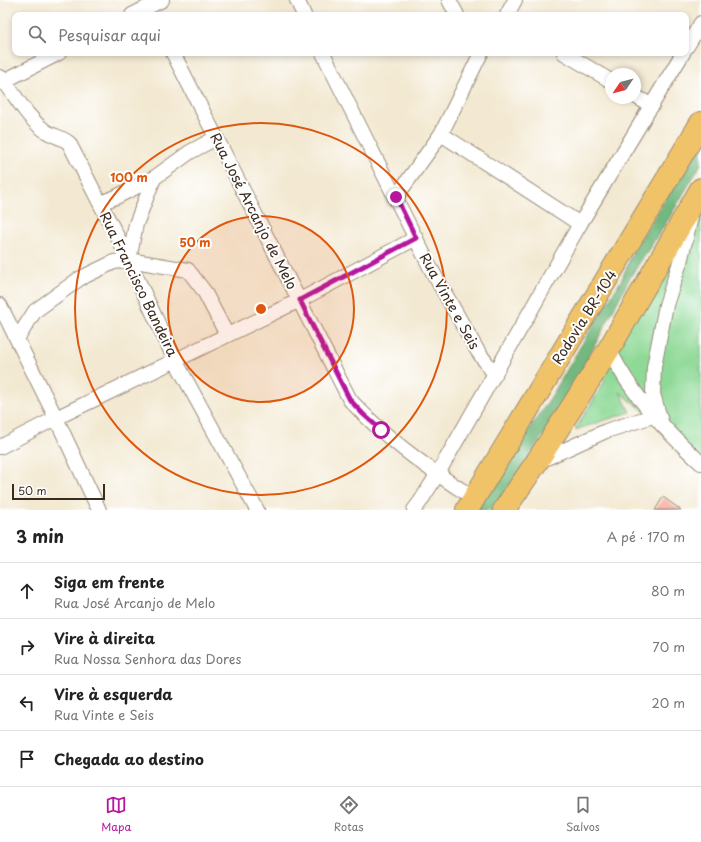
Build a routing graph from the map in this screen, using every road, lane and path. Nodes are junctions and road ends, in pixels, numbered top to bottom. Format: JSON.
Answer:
{"nodes":[{"id":1,"x":162,"y":0,"type":"edge"},
{"id":2,"x":296,"y":0,"type":"edge"},
{"id":3,"x":449,"y":0,"type":"edge"},
{"id":4,"x":515,"y":0,"type":"edge"},
{"id":5,"x":149,"y":7,"type":"edge"},
{"id":6,"x":138,"y":12,"type":"edge"},
{"id":7,"x":302,"y":12,"type":"edge"},
{"id":8,"x":455,"y":12,"type":"edge"},
{"id":9,"x":509,"y":12,"type":"edge"},
{"id":10,"x":701,"y":22,"type":"edge"},
{"id":11,"x":689,"y":43,"type":"edge"},
{"id":12,"x":54,"y":56,"type":"edge"},
{"id":13,"x":175,"y":56,"type":"edge"},
{"id":14,"x":325,"y":56,"type":"edge"},
{"id":15,"x":478,"y":56,"type":"edge"},
{"id":16,"x":569,"y":56,"type":"edge"},
{"id":17,"x":681,"y":56,"type":"edge"},
{"id":18,"x":605,"y":77,"type":"edge"},
{"id":19,"x":1,"y":81,"type":"edge"},
{"id":20,"x":641,"y":100,"type":"edge"},
{"id":21,"x":652,"y":106,"type":"junction"},
{"id":22,"x":701,"y":123,"type":"edge"},
{"id":23,"x":441,"y":134,"type":"junction"},
{"id":24,"x":216,"y":138,"type":"junction"},
{"id":25,"x":154,"y":178,"type":"junction"},
{"id":26,"x":698,"y":196,"type":"edge"},
{"id":27,"x":396,"y":197,"type":"junction"},
{"id":28,"x":100,"y":203,"type":"junction"},
{"id":29,"x":580,"y":224,"type":"junction"},
{"id":30,"x":416,"y":238,"type":"junction"},
{"id":31,"x":128,"y":260,"type":"junction"},
{"id":32,"x":300,"y":300,"type":"junction"},
{"id":33,"x":0,"y":306,"type":"edge"},
{"id":34,"x":227,"y":335,"type":"junction"},
{"id":35,"x":17,"y":339,"type":"junction"},
{"id":36,"x":609,"y":349,"type":"junction"},
{"id":37,"x":175,"y":360,"type":"junction"},
{"id":38,"x":495,"y":376,"type":"junction"},
{"id":39,"x":56,"y":418,"type":"junction"},
{"id":40,"x":657,"y":421,"type":"junction"},
{"id":41,"x":0,"y":447,"type":"edge"},
{"id":42,"x":536,"y":463,"type":"junction"},
{"id":43,"x":701,"y":463,"type":"edge"},
{"id":44,"x":437,"y":475,"type":"junction"},
{"id":45,"x":470,"y":504,"type":"edge"},
{"id":46,"x":99,"y":510,"type":"edge"},
{"id":47,"x":257,"y":510,"type":"edge"},
{"id":48,"x":414,"y":510,"type":"edge"},
{"id":49,"x":504,"y":510,"type":"edge"}],
"edges":[{"from":1,"to":5,"type":"street"},
{"from":2,"to":7,"type":"street"},
{"from":3,"to":8,"type":"street"},
{"from":4,"to":9,"type":"street"},
{"from":5,"to":6,"type":"street"},
{"from":10,"to":11,"type":"street"},
{"from":12,"to":19,"type":"street"},
{"from":13,"to":24,"type":"street","name":"Rua José Arcanjo de Melo"},
{"from":14,"to":27,"type":"street","name":"Rua Vinte e Seis"},
{"from":15,"to":23,"type":"street"},
{"from":16,"to":18,"type":"street"},
{"from":17,"to":21,"type":"street"},
{"from":19,"to":28,"type":"street","name":"Rua Francisco Bandeira"},
{"from":20,"to":21,"type":"street"},
{"from":21,"to":29,"type":"street"},
{"from":22,"to":45,"type":"highway","name":"Rodovia BR-104"},
{"from":23,"to":27,"type":"street"},
{"from":23,"to":29,"type":"street"},
{"from":24,"to":25,"type":"street"},
{"from":24,"to":32,"type":"street","name":"Rua José Arcanjo de Melo"},
{"from":25,"to":28,"type":"street"},
{"from":25,"to":31,"type":"street"},
{"from":26,"to":36,"type":"highway"},
{"from":26,"to":40,"type":"street"},
{"from":27,"to":30,"type":"street","name":"Rua Vinte e Seis"},
{"from":28,"to":31,"type":"street","name":"Rua Francisco Bandeira"},
{"from":29,"to":38,"type":"street"},
{"from":30,"to":32,"type":"street"},
{"from":30,"to":38,"type":"street","name":"Rua Vinte e Seis"},
{"from":31,"to":34,"type":"street"},
{"from":31,"to":35,"type":"street"},
{"from":31,"to":37,"type":"street","name":"Rua Francisco Bandeira"},
{"from":32,"to":34,"type":"street"},
{"from":32,"to":44,"type":"street","name":"Rua José Arcanjo de Melo"},
{"from":33,"to":35,"type":"street"},
{"from":34,"to":37,"type":"street"},
{"from":35,"to":39,"type":"street"},
{"from":36,"to":40,"type":"street"},
{"from":36,"to":42,"type":"highway"},
{"from":37,"to":39,"type":"street"},
{"from":37,"to":47,"type":"street","name":"Rua Francisco Bandeira"},
{"from":38,"to":44,"type":"street"},
{"from":39,"to":41,"type":"street"},
{"from":39,"to":46,"type":"street"},
{"from":40,"to":42,"type":"street"},
{"from":40,"to":43,"type":"street"},
{"from":42,"to":49,"type":"highway"},
{"from":44,"to":45,"type":"street","name":"Rua José Arcanjo de Melo"},
{"from":44,"to":48,"type":"street"}]}
